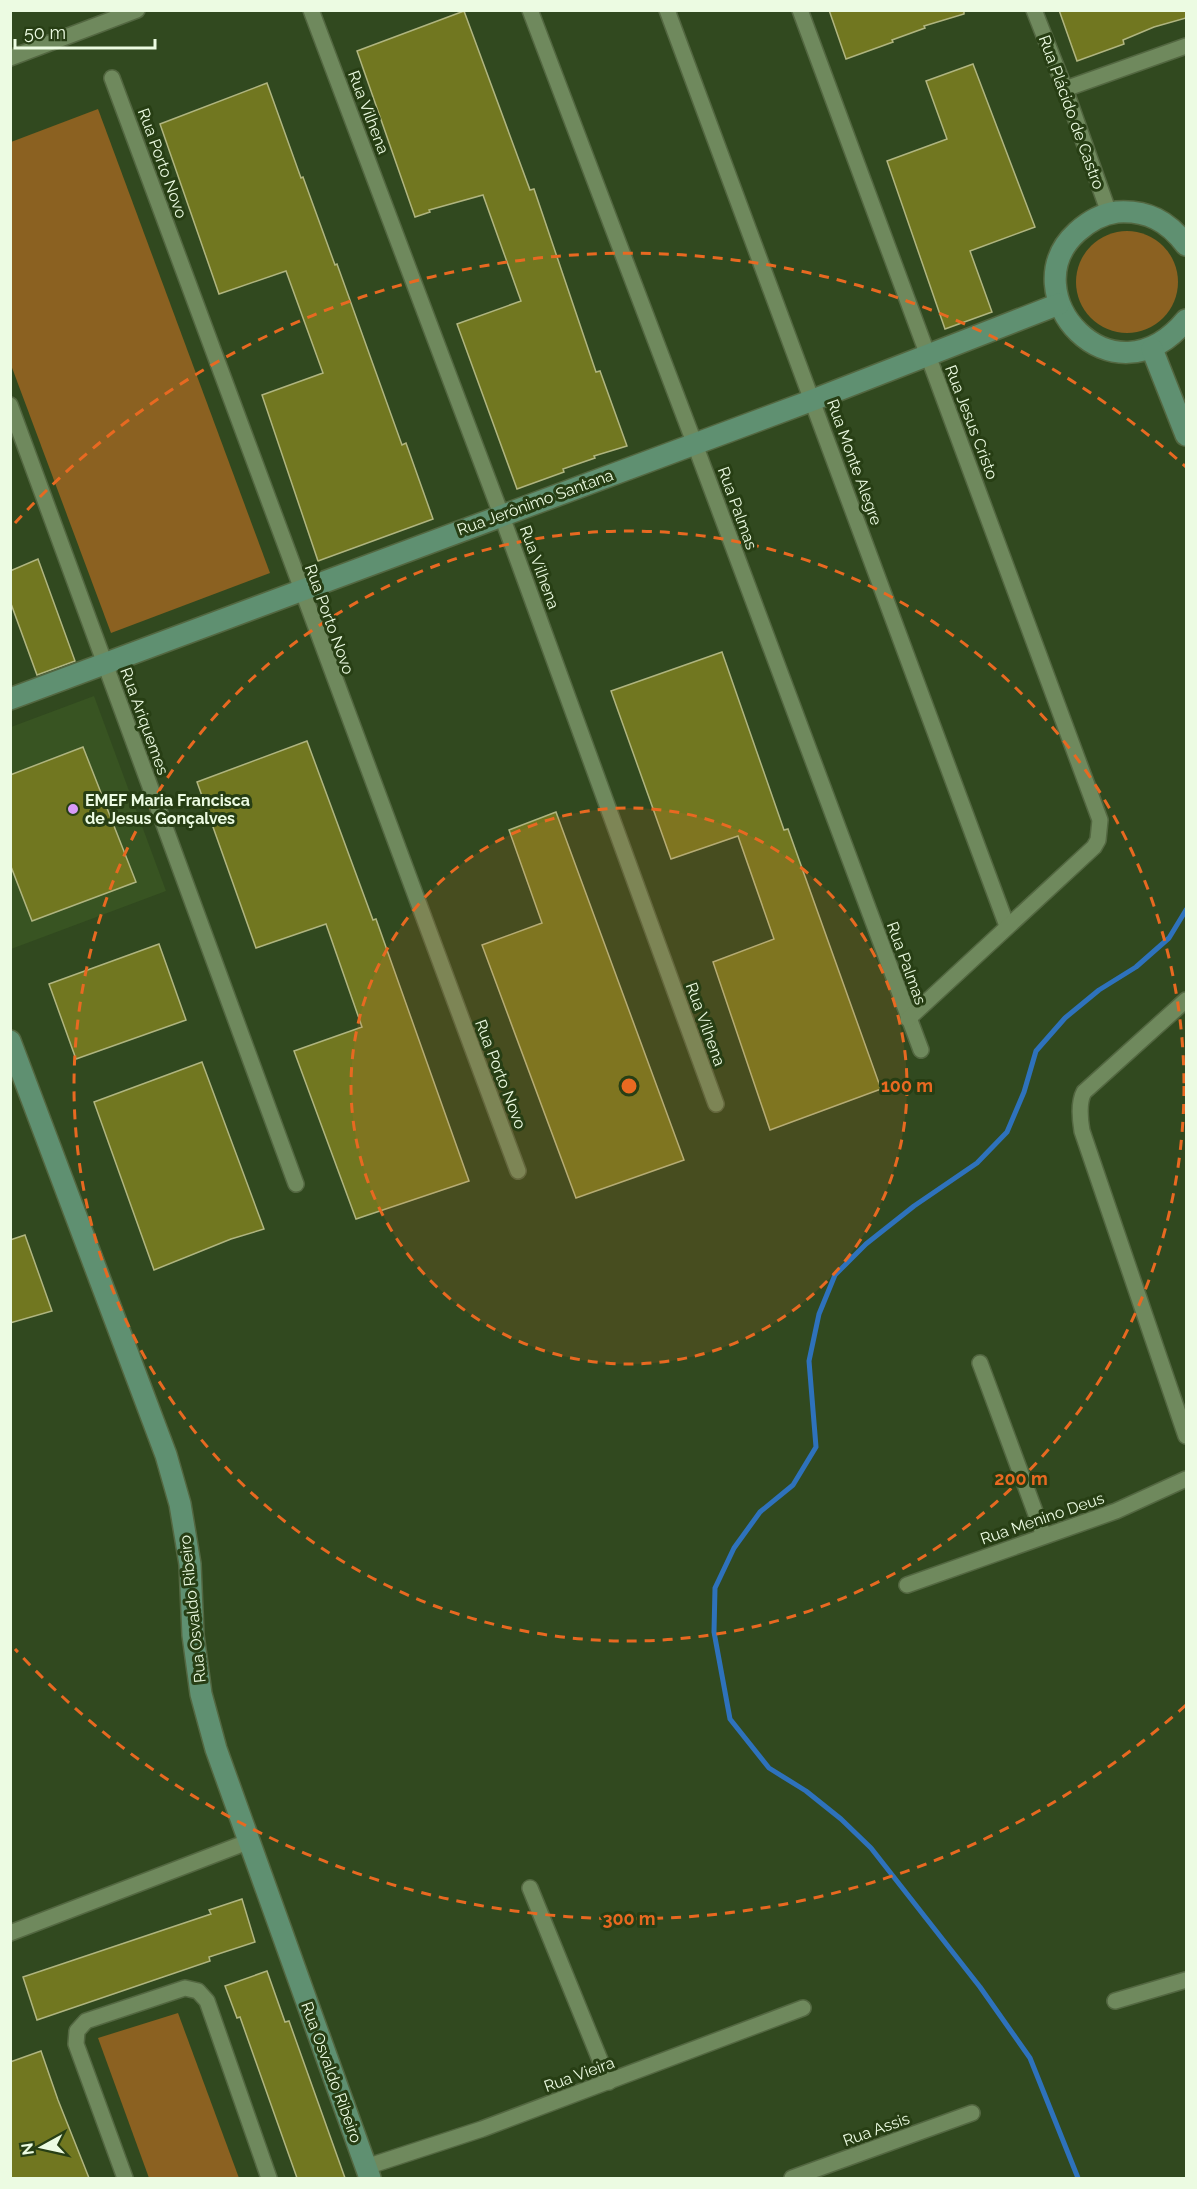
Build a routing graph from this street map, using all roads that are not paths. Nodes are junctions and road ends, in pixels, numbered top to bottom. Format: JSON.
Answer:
{"nodes":[{"id":1,"x":137,"y":10,"type":"edge"},
{"id":2,"x":311,"y":10,"type":"edge"},
{"id":3,"x":530,"y":10,"type":"edge"},
{"id":4,"x":667,"y":10,"type":"edge"},
{"id":5,"x":800,"y":10,"type":"edge"},
{"id":6,"x":1034,"y":10,"type":"edge"},
{"id":7,"x":1186,"y":46,"type":"edge"},
{"id":8,"x":10,"y":58,"type":"edge"},
{"id":9,"x":112,"y":78,"type":"dead end"},
{"id":10,"x":1065,"y":88,"type":"junction"},
{"id":11,"x":1109,"y":213,"type":"junction"},
{"id":12,"x":1186,"y":245,"type":"edge"},
{"id":13,"x":1059,"y":304,"type":"junction"},
{"id":14,"x":1186,"y":320,"type":"edge"},
{"id":15,"x":1152,"y":348,"type":"junction"},
{"id":16,"x":928,"y":354,"type":"junction"},
{"id":17,"x":813,"y":400,"type":"junction"},
{"id":18,"x":10,"y":405,"type":"edge"},
{"id":19,"x":1186,"y":435,"type":"edge"},
{"id":20,"x":694,"y":442,"type":"junction"},
{"id":21,"x":501,"y":514,"type":"junction"},
{"id":22,"x":300,"y":590,"type":"junction"},
{"id":23,"x":104,"y":663,"type":"junction"},
{"id":24,"x":10,"y":699,"type":"edge"},
{"id":25,"x":1007,"y":926,"type":"junction"},
{"id":26,"x":1186,"y":1000,"type":"edge"},
{"id":27,"x":908,"y":1019,"type":"junction"},
{"id":28,"x":10,"y":1041,"type":"edge"},
{"id":29,"x":921,"y":1050,"type":"dead end"},
{"id":30,"x":716,"y":1104,"type":"dead end"},
{"id":31,"x":518,"y":1171,"type":"dead end"},
{"id":32,"x":296,"y":1184,"type":"dead end"},
{"id":33,"x":980,"y":1363,"type":"dead end"},
{"id":34,"x":1186,"y":1436,"type":"edge"},
{"id":35,"x":1186,"y":1479,"type":"edge"},
{"id":36,"x":1044,"y":1536,"type":"junction"},
{"id":37,"x":907,"y":1585,"type":"dead end"},
{"id":38,"x":250,"y":1841,"type":"junction"},
{"id":39,"x":530,"y":1888,"type":"dead end"},
{"id":40,"x":10,"y":1933,"type":"edge"},
{"id":41,"x":1186,"y":1980,"type":"edge"},
{"id":42,"x":1115,"y":2001,"type":"dead end"},
{"id":43,"x":803,"y":2008,"type":"dead end"},
{"id":44,"x":609,"y":2082,"type":"junction"},
{"id":45,"x":972,"y":2113,"type":"dead end"},
{"id":46,"x":368,"y":2173,"type":"edge"},
{"id":47,"x":125,"y":2178,"type":"edge"},
{"id":48,"x":269,"y":2178,"type":"edge"},
{"id":49,"x":792,"y":2178,"type":"edge"}],
"edges":[{"from":1,"to":8,"type":"street"},
{"from":2,"to":21,"type":"street","name":"Rua Vilhena"},
{"from":3,"to":20,"type":"street","name":"Rua Palmas"},
{"from":4,"to":17,"type":"street","name":"Rua Monte Alegre"},
{"from":5,"to":16,"type":"street","name":"Rua Jesus Cristo"},
{"from":6,"to":10,"type":"street","name":"Rua Plácido de Castro"},
{"from":7,"to":10,"type":"street"},
{"from":9,"to":22,"type":"street","name":"Rua Porto Novo"},
{"from":10,"to":11,"type":"street","name":"Rua Plácido de Castro"},
{"from":11,"to":12,"type":"street"},
{"from":11,"to":13,"type":"street"},
{"from":13,"to":15,"type":"street"},
{"from":13,"to":16,"type":"street","name":"Rua Jerônimo Santana"},
{"from":14,"to":15,"type":"street"},
{"from":15,"to":19,"type":"street"},
{"from":16,"to":17,"type":"street","name":"Rua Jerônimo Santana"},
{"from":16,"to":25,"type":"street","name":"Rua Jesus Cristo"},
{"from":17,"to":20,"type":"street","name":"Rua Jerônimo Santana"},
{"from":17,"to":25,"type":"street","name":"Rua Monte Alegre"},
{"from":18,"to":23,"type":"street","name":"Rua Ariquemes"},
{"from":20,"to":21,"type":"street","name":"Rua Jerônimo Santana"},
{"from":20,"to":27,"type":"street","name":"Rua Palmas"},
{"from":21,"to":22,"type":"street","name":"Rua Jerônimo Santana"},
{"from":21,"to":30,"type":"street","name":"Rua Vilhena"},
{"from":22,"to":23,"type":"street","name":"Rua Jerônimo Santana"},
{"from":22,"to":31,"type":"street","name":"Rua Porto Novo"},
{"from":23,"to":24,"type":"street","name":"Rua Jerônimo Santana"},
{"from":23,"to":32,"type":"street","name":"Rua Ariquemes"},
{"from":25,"to":27,"type":"street"},
{"from":26,"to":34,"type":"street"},
{"from":27,"to":29,"type":"street","name":"Rua Palmas"},
{"from":28,"to":38,"type":"street","name":"Rua Osvaldo Ribeiro"},
{"from":33,"to":36,"type":"street"},
{"from":35,"to":36,"type":"street","name":"Rua Menino Deus"},
{"from":36,"to":37,"type":"street","name":"Rua Menino Deus"},
{"from":38,"to":40,"type":"street"},
{"from":38,"to":46,"type":"street","name":"Rua Osvaldo Ribeiro"},
{"from":39,"to":44,"type":"street"},
{"from":41,"to":42,"type":"street"},
{"from":43,"to":44,"type":"street","name":"Rua Vieira"},
{"from":44,"to":46,"type":"street","name":"Rua Vieira"},
{"from":45,"to":49,"type":"street","name":"Rua Assis"},
{"from":47,"to":48,"type":"street"}]}
